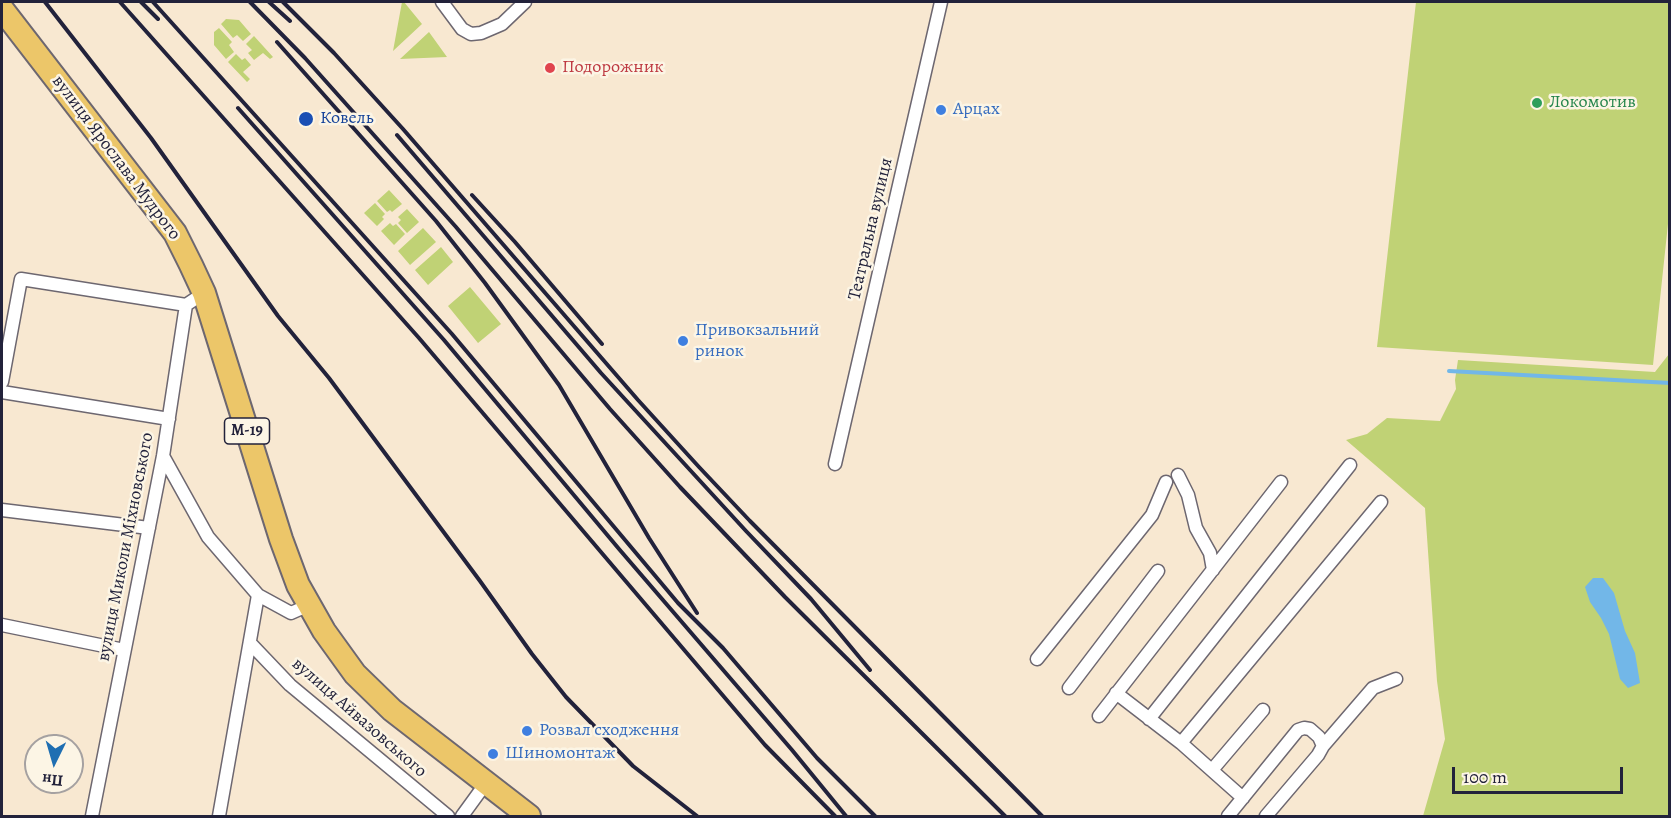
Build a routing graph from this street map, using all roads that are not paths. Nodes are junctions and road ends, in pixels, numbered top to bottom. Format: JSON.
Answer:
{"nodes":[{"id":1,"x":442,"y":2,"type":"edge"},
{"id":2,"x":525,"y":2,"type":"edge"},
{"id":3,"x":941,"y":2,"type":"edge"},
{"id":4,"x":2,"y":9,"type":"edge"},
{"id":5,"x":195,"y":299,"type":"junction"},
{"id":6,"x":2,"y":382,"type":"edge"},
{"id":7,"x":2,"y":392,"type":"edge"},
{"id":8,"x":169,"y":419,"type":"junction"},
{"id":9,"x":163,"y":456,"type":"junction"},
{"id":10,"x":835,"y":464,"type":"dead end"},
{"id":11,"x":1350,"y":465,"type":"dead end"},
{"id":12,"x":1178,"y":475,"type":"dead end"},
{"id":13,"x":1166,"y":482,"type":"dead end"},
{"id":14,"x":1281,"y":483,"type":"dead end"},
{"id":15,"x":1381,"y":502,"type":"dead end"},
{"id":16,"x":2,"y":510,"type":"edge"},
{"id":17,"x":149,"y":528,"type":"junction"},
{"id":18,"x":1213,"y":570,"type":"junction"},
{"id":19,"x":1158,"y":571,"type":"dead end"},
{"id":20,"x":258,"y":595,"type":"junction"},
{"id":21,"x":309,"y":605,"type":"junction"},
{"id":22,"x":2,"y":626,"type":"edge"},
{"id":23,"x":250,"y":643,"type":"junction"},
{"id":24,"x":124,"y":650,"type":"junction"},
{"id":25,"x":1037,"y":659,"type":"dead end"},
{"id":26,"x":1396,"y":678,"type":"dead end"},
{"id":27,"x":1069,"y":688,"type":"dead end"},
{"id":28,"x":1116,"y":693,"type":"junction"},
{"id":29,"x":1263,"y":710,"type":"dead end"},
{"id":30,"x":1099,"y":716,"type":"dead end"},
{"id":31,"x":1149,"y":719,"type":"junction"},
{"id":32,"x":1181,"y":743,"type":"junction"},
{"id":33,"x":1323,"y":746,"type":"junction"},
{"id":34,"x":1212,"y":770,"type":"junction"},
{"id":35,"x":486,"y":783,"type":"junction"},
{"id":36,"x":1243,"y":798,"type":"junction"},
{"id":37,"x":92,"y":816,"type":"edge"},
{"id":38,"x":219,"y":816,"type":"edge"},
{"id":39,"x":448,"y":816,"type":"edge"},
{"id":40,"x":462,"y":816,"type":"edge"},
{"id":41,"x":529,"y":816,"type":"edge"},
{"id":42,"x":1222,"y":816,"type":"edge"},
{"id":43,"x":1266,"y":816,"type":"edge"}],
"edges":[{"from":1,"to":2,"type":"street"},
{"from":3,"to":10,"type":"street","name":"Театральна вулиця"},
{"from":4,"to":5,"type":"highway","name":"вулиця Ярослава Мудрого","number":"М-19"},
{"from":5,"to":6,"type":"street"},
{"from":5,"to":8,"type":"street","name":"вулиця Миколи Міхновського"},
{"from":5,"to":21,"type":"highway","name":"вулиця Ярослава Мудрого","number":"М-19"},
{"from":7,"to":8,"type":"street"},
{"from":8,"to":9,"type":"street","name":"вулиця Миколи Міхновського"},
{"from":9,"to":17,"type":"street","name":"вулиця Миколи Міхновського"},
{"from":9,"to":20,"type":"street"},
{"from":11,"to":31,"type":"street"},
{"from":12,"to":18,"type":"street"},
{"from":13,"to":25,"type":"street"},
{"from":14,"to":18,"type":"street"},
{"from":15,"to":32,"type":"street"},
{"from":16,"to":17,"type":"street"},
{"from":17,"to":24,"type":"street","name":"вулиця Миколи Міхновського"},
{"from":18,"to":28,"type":"street"},
{"from":19,"to":27,"type":"street"},
{"from":20,"to":21,"type":"street"},
{"from":20,"to":23,"type":"street"},
{"from":21,"to":35,"type":"highway","name":"вулиця Ярослава Мудрого","number":"М-19"},
{"from":22,"to":24,"type":"street"},
{"from":23,"to":38,"type":"street"},
{"from":23,"to":39,"type":"street","name":"вулиця Айвазовського"},
{"from":24,"to":37,"type":"street","name":"вулиця Миколи Міхновського"},
{"from":26,"to":33,"type":"street"},
{"from":28,"to":30,"type":"street"},
{"from":28,"to":31,"type":"street"},
{"from":29,"to":34,"type":"street"},
{"from":31,"to":32,"type":"street"},
{"from":32,"to":34,"type":"street"},
{"from":33,"to":36,"type":"street"},
{"from":33,"to":43,"type":"street"},
{"from":34,"to":36,"type":"street"},
{"from":35,"to":40,"type":"street"},
{"from":35,"to":41,"type":"highway","name":"вулиця Ярослава Мудрого","number":"М-19"},
{"from":36,"to":42,"type":"street"}]}
